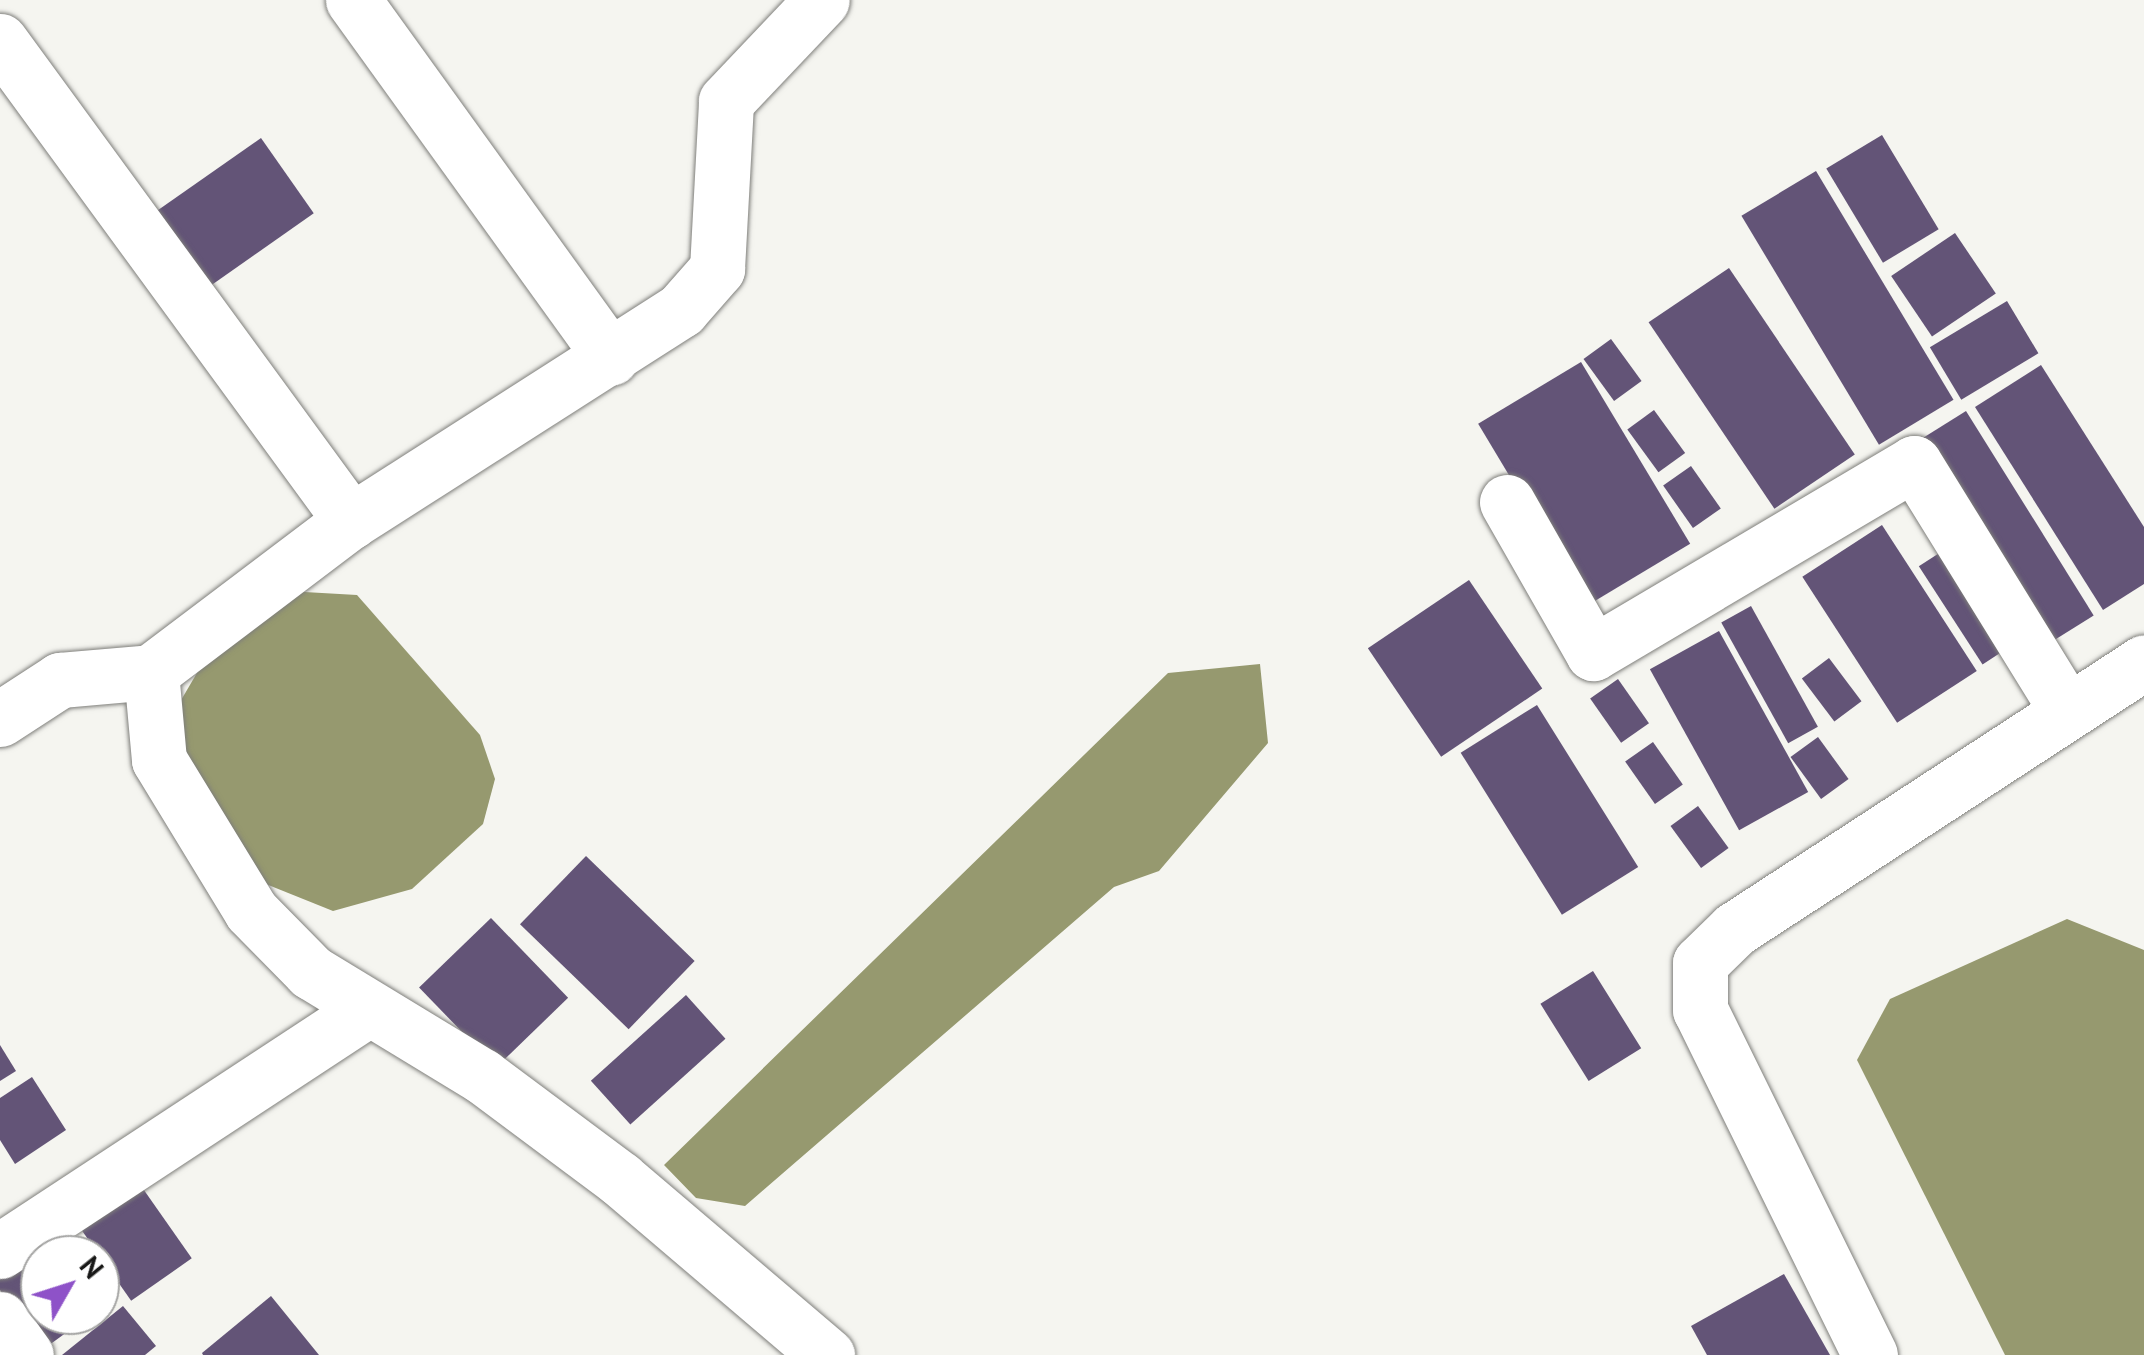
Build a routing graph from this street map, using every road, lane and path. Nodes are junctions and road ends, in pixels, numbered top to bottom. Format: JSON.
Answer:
{"nodes":[{"id":1,"x":352,"y":0,"type":"edge"},
{"id":2,"x":822,"y":0,"type":"edge"},
{"id":3,"x":0,"y":41,"type":"edge"},
{"id":4,"x":611,"y":358,"type":"junction"},
{"id":5,"x":1507,"y":502,"type":"dead end"},
{"id":6,"x":351,"y":521,"type":"junction"},
{"id":7,"x":2144,"y":662,"type":"edge"},
{"id":8,"x":151,"y":672,"type":"junction"},
{"id":9,"x":2067,"y":711,"type":"junction"},
{"id":10,"x":0,"y":720,"type":"edge"},
{"id":11,"x":367,"y":1010,"type":"junction"},
{"id":12,"x":0,"y":1251,"type":"edge"},
{"id":13,"x":0,"y":1320,"type":"edge"},
{"id":14,"x":26,"y":1355,"type":"edge"},
{"id":15,"x":828,"y":1355,"type":"edge"},
{"id":16,"x":1870,"y":1355,"type":"edge"}],
"edges":[{"from":1,"to":4,"type":"street"},
{"from":2,"to":4,"type":"street"},
{"from":3,"to":6,"type":"street"},
{"from":4,"to":6,"type":"street"},
{"from":5,"to":9,"type":"street"},
{"from":6,"to":8,"type":"street"},
{"from":7,"to":9,"type":"street"},
{"from":8,"to":10,"type":"street"},
{"from":8,"to":11,"type":"street"},
{"from":9,"to":16,"type":"street"},
{"from":11,"to":12,"type":"street"},
{"from":11,"to":15,"type":"street"},
{"from":13,"to":14,"type":"street"}]}
